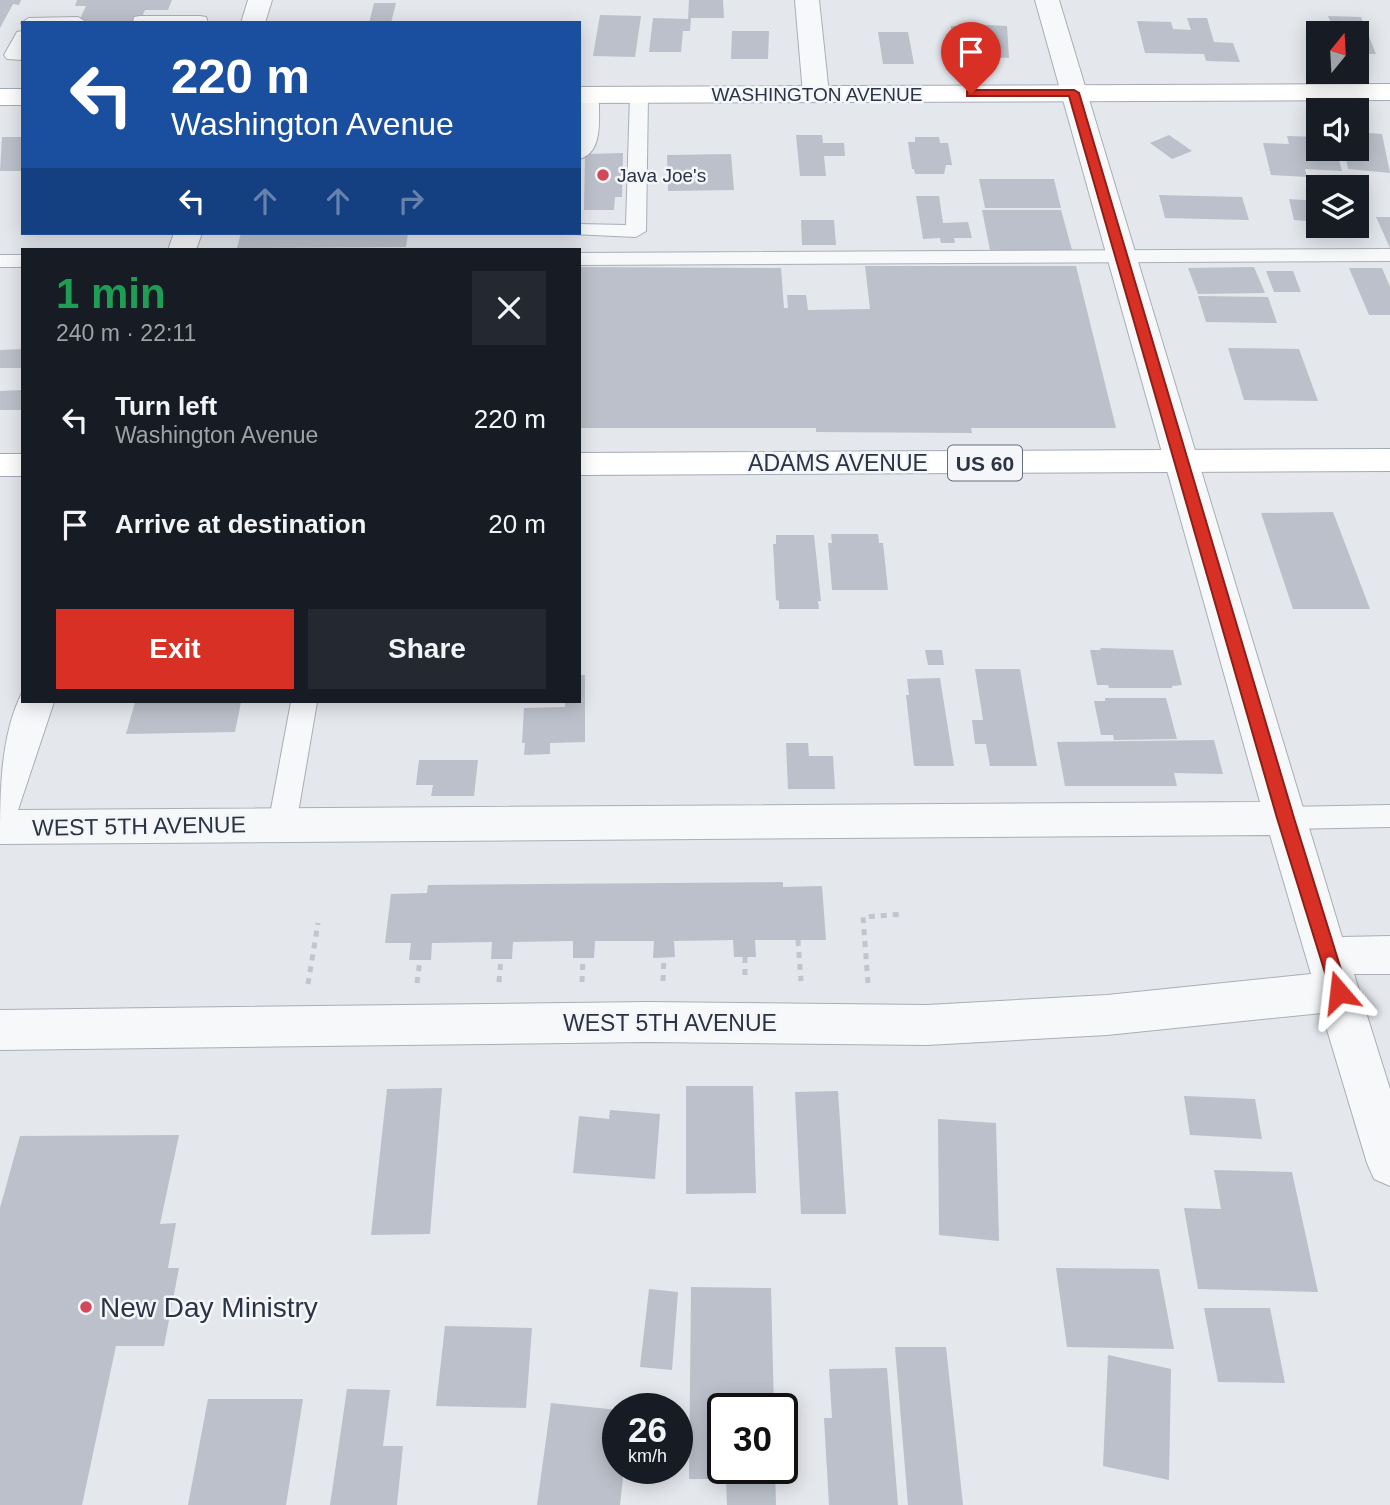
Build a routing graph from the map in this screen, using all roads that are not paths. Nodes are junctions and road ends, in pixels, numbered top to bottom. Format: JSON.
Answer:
{"nodes":[{"id":1,"x":55,"y":0,"type":"edge"},
{"id":2,"x":208,"y":0,"type":"edge"},
{"id":3,"x":260,"y":0,"type":"edge"},
{"id":4,"x":807,"y":0,"type":"edge"},
{"id":5,"x":1047,"y":0,"type":"edge"},
{"id":6,"x":46,"y":21,"type":"edge"},
{"id":7,"x":200,"y":21,"type":"edge"},
{"id":8,"x":254,"y":21,"type":"edge"},
{"id":9,"x":21,"y":40,"type":"edge"},
{"id":10,"x":21,"y":55,"type":"edge"},
{"id":11,"x":1390,"y":92,"type":"edge"},
{"id":12,"x":1074,"y":93,"type":"junction"},
{"id":13,"x":816,"y":94,"type":"junction"},
{"id":14,"x":585,"y":95,"type":"edge"},
{"id":15,"x":639,"y":95,"type":"junction"},
{"id":16,"x":0,"y":97,"type":"edge"},
{"id":17,"x":21,"y":97,"type":"edge"},
{"id":18,"x":581,"y":152,"type":"edge"},
{"id":19,"x":581,"y":230,"type":"edge"},
{"id":20,"x":1390,"y":255,"type":"edge"},
{"id":21,"x":1122,"y":257,"type":"junction"},
{"id":22,"x":581,"y":259,"type":"edge"},
{"id":23,"x":0,"y":261,"type":"edge"},
{"id":24,"x":21,"y":261,"type":"edge"},
{"id":25,"x":1390,"y":460,"type":"edge"},
{"id":26,"x":1184,"y":462,"type":"junction"},
{"id":27,"x":581,"y":464,"type":"edge"},
{"id":28,"x":0,"y":465,"type":"edge"},
{"id":29,"x":21,"y":465,"type":"edge"},
{"id":30,"x":35,"y":703,"type":"edge"},
{"id":31,"x":304,"y":703,"type":"edge"},
{"id":32,"x":0,"y":807,"type":"edge"},
{"id":33,"x":1390,"y":816,"type":"edge"},
{"id":34,"x":1285,"y":818,"type":"junction"},
{"id":35,"x":282,"y":825,"type":"junction"},
{"id":36,"x":0,"y":827,"type":"edge"},
{"id":37,"x":1390,"y":955,"type":"edge"},
{"id":38,"x":1334,"y":974,"type":"junction"},
{"id":39,"x":0,"y":1030,"type":"edge"},
{"id":40,"x":1390,"y":1163,"type":"edge"}],
"edges":[{"from":1,"to":6,"type":"lane"},
{"from":2,"to":7,"type":"lane"},
{"from":3,"to":8,"type":"street"},
{"from":4,"to":13,"type":"street"},
{"from":5,"to":12,"type":"street"},
{"from":9,"to":10,"type":"lane"},
{"from":11,"to":12,"type":"main road","name":"WASHINGTON AVENUE"},
{"from":12,"to":13,"type":"main road","name":"WASHINGTON AVENUE"},
{"from":12,"to":21,"type":"street"},
{"from":13,"to":15,"type":"main road","name":"WASHINGTON AVENUE"},
{"from":14,"to":15,"type":"main road","name":"WASHINGTON AVENUE"},
{"from":14,"to":18,"type":"lane"},
{"from":15,"to":19,"type":"lane"},
{"from":16,"to":17,"type":"main road"},
{"from":20,"to":21,"type":"lane"},
{"from":21,"to":22,"type":"lane"},
{"from":21,"to":26,"type":"street"},
{"from":23,"to":24,"type":"lane"},
{"from":25,"to":26,"type":"main road","name":"ADAMS AVENUE","number":"US 60"},
{"from":26,"to":27,"type":"main road","name":"ADAMS AVENUE","number":"US 60"},
{"from":26,"to":34,"type":"street"},
{"from":28,"to":29,"type":"main road"},
{"from":30,"to":32,"type":"street"},
{"from":31,"to":35,"type":"lane"},
{"from":33,"to":34,"type":"lane"},
{"from":34,"to":35,"type":"street","name":"WEST 5TH AVENUE"},
{"from":34,"to":38,"type":"street"},
{"from":35,"to":36,"type":"street","name":"WEST 5TH AVENUE"},
{"from":37,"to":38,"type":"street","name":"WEST 5TH AVENUE"},
{"from":38,"to":39,"type":"street","name":"WEST 5TH AVENUE"},
{"from":38,"to":40,"type":"street"}]}
